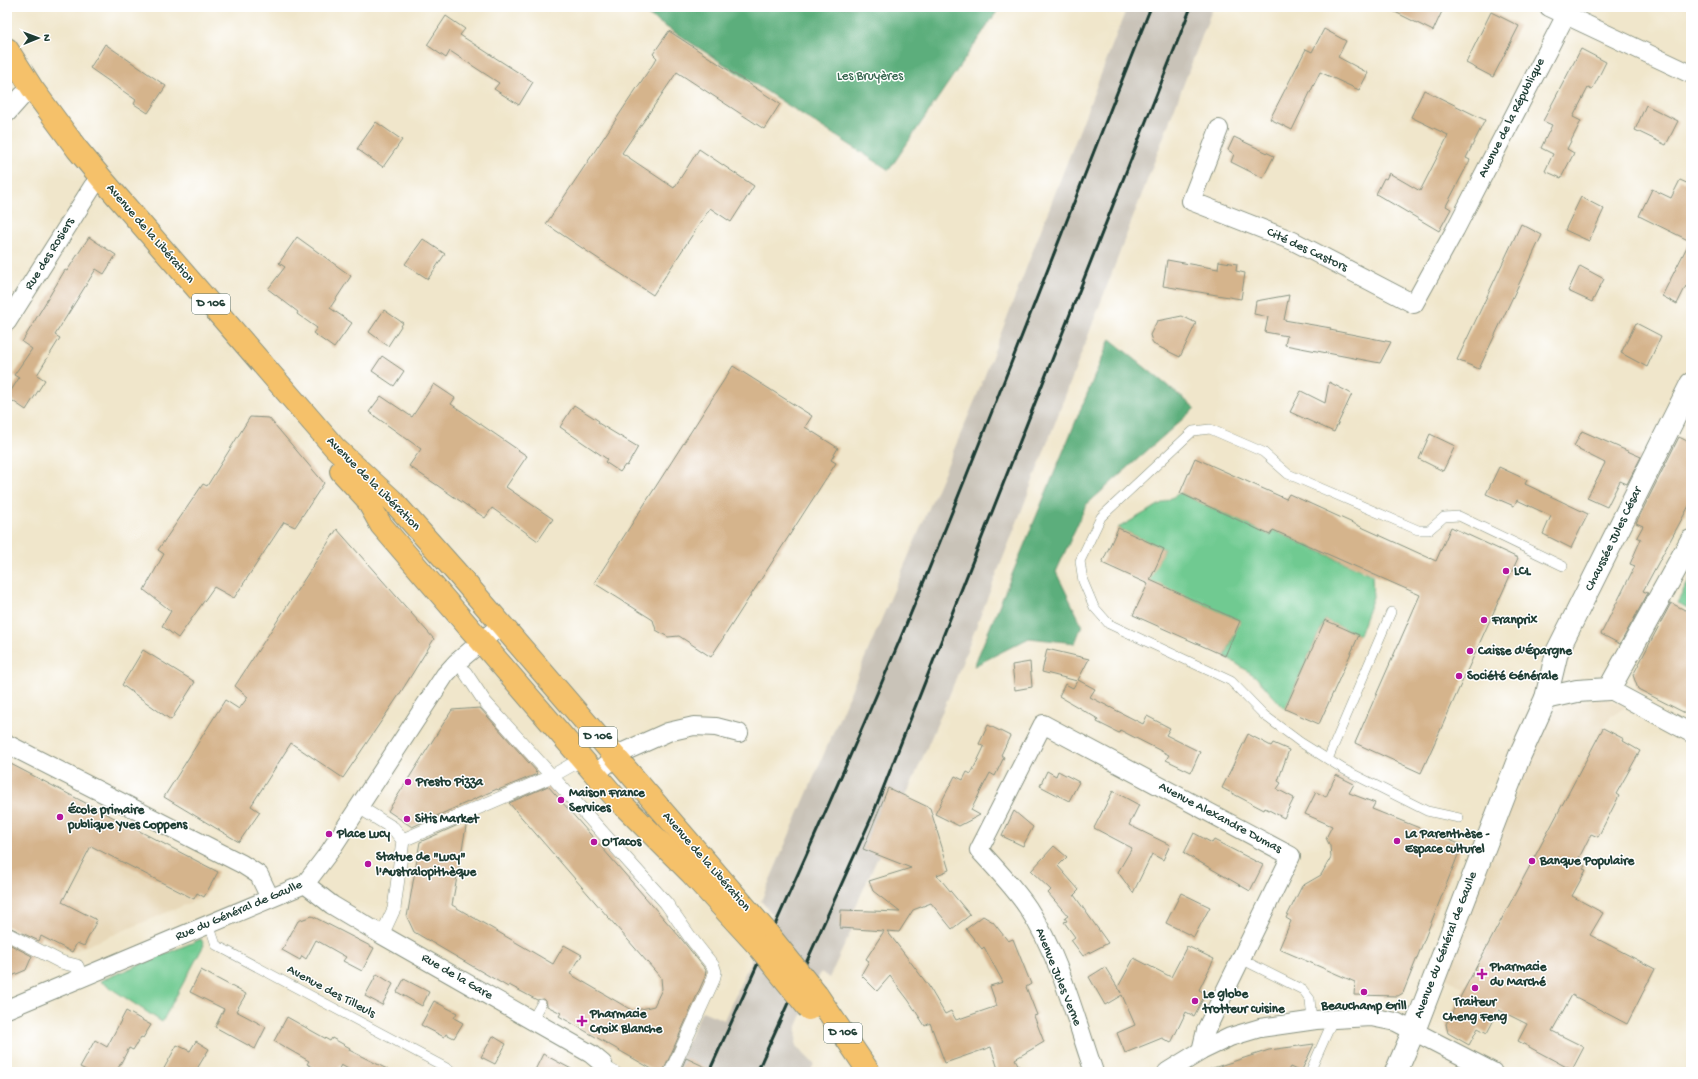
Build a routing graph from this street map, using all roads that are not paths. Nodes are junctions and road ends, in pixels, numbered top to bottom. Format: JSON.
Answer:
{"nodes":[{"id":1,"x":1549,"y":7,"type":"edge"},
{"id":2,"x":1568,"y":11,"type":"edge"},
{"id":3,"x":7,"y":49,"type":"edge"},
{"id":4,"x":7,"y":73,"type":"edge"},
{"id":5,"x":1691,"y":74,"type":"edge"},
{"id":6,"x":27,"y":92,"type":"junction"},
{"id":7,"x":7,"y":113,"type":"edge"},
{"id":8,"x":1219,"y":129,"type":"dead end"},
{"id":9,"x":98,"y":182,"type":"junction"},
{"id":10,"x":1455,"y":230,"type":"joint"},
{"id":11,"x":7,"y":322,"type":"edge"},
{"id":12,"x":1691,"y":384,"type":"edge"},
{"id":13,"x":1691,"y":541,"type":"edge"},
{"id":14,"x":1563,"y":566,"type":"dead end"},
{"id":15,"x":1391,"y":612,"type":"dead end"},
{"id":16,"x":501,"y":625,"type":"junction"},
{"id":17,"x":481,"y":642,"type":"junction"},
{"id":18,"x":465,"y":672,"type":"dead end"},
{"id":19,"x":1609,"y":689,"type":"junction"},
{"id":20,"x":1546,"y":698,"type":"junction"},
{"id":21,"x":1043,"y":724,"type":"joint"},
{"id":22,"x":739,"y":733,"type":"dead end"},
{"id":23,"x":1691,"y":733,"type":"edge"},
{"id":24,"x":7,"y":744,"type":"edge"},
{"id":25,"x":615,"y":757,"type":"junction"},
{"id":26,"x":1328,"y":759,"type":"junction"},
{"id":27,"x":589,"y":767,"type":"junction"},
{"id":28,"x":552,"y":776,"type":"junction"},
{"id":29,"x":359,"y":807,"type":"junction"},
{"id":30,"x":1459,"y":818,"type":"dead end"},
{"id":31,"x":403,"y":840,"type":"junction"},
{"id":32,"x":305,"y":884,"type":"junction"},
{"id":33,"x":270,"y":898,"type":"junction"},
{"id":34,"x":209,"y":924,"type":"junction"},
{"id":35,"x":7,"y":934,"type":"edge"},
{"id":36,"x":382,"y":935,"type":"junction"},
{"id":37,"x":761,"y":938,"type":"junction"},
{"id":38,"x":1241,"y":959,"type":"junction"},
{"id":39,"x":81,"y":977,"type":"junction"},
{"id":40,"x":541,"y":1004,"type":"dead end"},
{"id":41,"x":7,"y":1009,"type":"edge"},
{"id":42,"x":532,"y":1020,"type":"junction"},
{"id":43,"x":1333,"y":1020,"type":"junction"},
{"id":44,"x":1312,"y":1021,"type":"junction"},
{"id":45,"x":1413,"y":1031,"type":"junction"},
{"id":46,"x":1201,"y":1051,"type":"junction"},
{"id":47,"x":608,"y":1069,"type":"edge"},
{"id":48,"x":454,"y":1072,"type":"edge"},
{"id":49,"x":671,"y":1072,"type":"edge"},
{"id":50,"x":869,"y":1072,"type":"edge"},
{"id":51,"x":1094,"y":1072,"type":"edge"},
{"id":52,"x":1167,"y":1072,"type":"edge"},
{"id":53,"x":1310,"y":1072,"type":"edge"},
{"id":54,"x":1396,"y":1072,"type":"edge"},
{"id":55,"x":1493,"y":1072,"type":"edge"}],
"edges":[{"from":1,"to":2,"type":"street"},
{"from":2,"to":5,"type":"street"},
{"from":2,"to":10,"type":"street","name":"Avenue de la République"},
{"from":3,"to":6,"type":"main road","name":"Avenue de la Libération","number":"D 106"},
{"from":4,"to":6,"type":"main road","name":"Avenue de la Libération","number":"D 106"},
{"from":6,"to":7,"type":"street"},
{"from":6,"to":9,"type":"main road","name":"Avenue de la Libération","number":"D 106"},
{"from":8,"to":10,"type":"street","name":"Cité des Castors"},
{"from":9,"to":11,"type":"street","name":"Rue des Rosiers"},
{"from":9,"to":16,"type":"main road","name":"Avenue de la Libération","number":"D 106"},
{"from":9,"to":17,"type":"main road","name":"Avenue de la Libération","number":"D 106"},
{"from":12,"to":20,"type":"street","name":"Chaussée Jules César"},
{"from":13,"to":19,"type":"street"},
{"from":14,"to":26,"type":"lane"},
{"from":15,"to":26,"type":"lane"},
{"from":16,"to":17,"type":"street","name":"Rue du Général de Gaulle"},
{"from":16,"to":25,"type":"main road","name":"Avenue de la Libération","number":"D 106"},
{"from":17,"to":27,"type":"main road","name":"Avenue de la Libération","number":"D 106"},
{"from":17,"to":29,"type":"street","name":"Rue du Général de Gaulle"},
{"from":18,"to":28,"type":"street"},
{"from":19,"to":20,"type":"street"},
{"from":19,"to":23,"type":"street"},
{"from":20,"to":45,"type":"street","name":"Avenue du Général de Gaulle"},
{"from":21,"to":38,"type":"street","name":"Avenue Alexandre Dumas"},
{"from":21,"to":51,"type":"street","name":"Avenue Jules Verne"},
{"from":22,"to":25,"type":"street"},
{"from":24,"to":33,"type":"street"},
{"from":25,"to":27,"type":"street"},
{"from":25,"to":37,"type":"main road","name":"Avenue de la Libération","number":"D 106"},
{"from":26,"to":30,"type":"lane"},
{"from":27,"to":28,"type":"street"},
{"from":27,"to":37,"type":"main road","name":"Avenue de la Libération","number":"D 106"},
{"from":28,"to":31,"type":"street"},
{"from":28,"to":49,"type":"street"},
{"from":29,"to":31,"type":"street"},
{"from":29,"to":32,"type":"street","name":"Rue du Général de Gaulle"},
{"from":31,"to":36,"type":"street"},
{"from":32,"to":33,"type":"street","name":"Rue du Général de Gaulle"},
{"from":32,"to":36,"type":"street","name":"Rue de la Gare"},
{"from":33,"to":34,"type":"street","name":"Rue du Général de Gaulle"},
{"from":34,"to":39,"type":"street","name":"Rue du Général de Gaulle"},
{"from":34,"to":48,"type":"lane","name":"Avenue des Tilleuls"},
{"from":35,"to":39,"type":"street"},
{"from":36,"to":42,"type":"street","name":"Rue de la Gare"},
{"from":37,"to":50,"type":"main road","number":"D 106","bridge":true},
{"from":38,"to":44,"type":"lane"},
{"from":38,"to":46,"type":"street","name":"Avenue Alexandre Dumas"},
{"from":39,"to":41,"type":"street","name":"Rue du Général de Gaulle"},
{"from":40,"to":42,"type":"lane"},
{"from":42,"to":47,"type":"street","name":"Rue de la Gare"},
{"from":43,"to":44,"type":"street"},
{"from":43,"to":45,"type":"street"},
{"from":43,"to":53,"type":"lane"},
{"from":44,"to":46,"type":"street"},
{"from":45,"to":54,"type":"street"},
{"from":45,"to":55,"type":"street"},
{"from":46,"to":52,"type":"street"}]}
